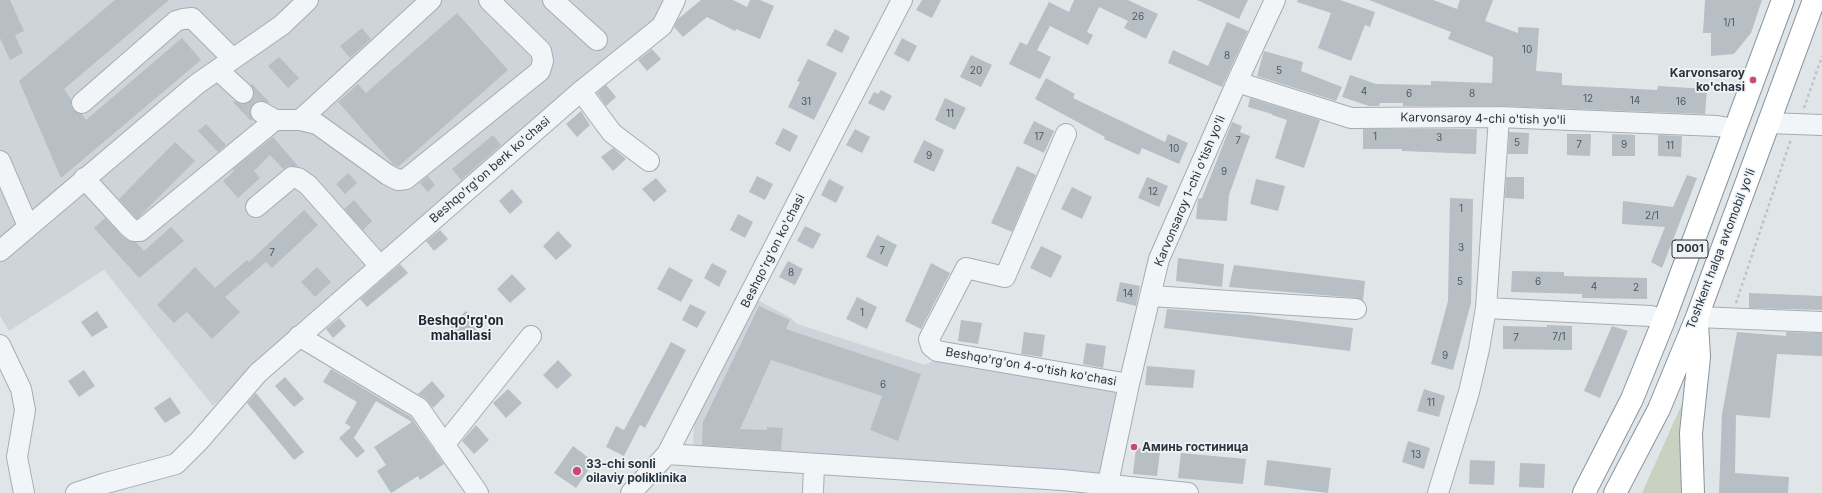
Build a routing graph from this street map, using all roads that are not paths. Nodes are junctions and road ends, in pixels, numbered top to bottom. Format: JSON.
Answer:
{"nodes":[{"id":1,"x":308,"y":0,"type":"edge"},
{"id":2,"x":431,"y":0,"type":"edge"},
{"id":3,"x":489,"y":0,"type":"edge"},
{"id":4,"x":553,"y":0,"type":"edge"},
{"id":5,"x":675,"y":0,"type":"edge"},
{"id":6,"x":902,"y":0,"type":"edge"},
{"id":7,"x":1275,"y":0,"type":"edge"},
{"id":8,"x":1783,"y":0,"type":"edge"},
{"id":9,"x":1814,"y":0,"type":"edge"},
{"id":10,"x":596,"y":40,"type":"dead end"},
{"id":11,"x":226,"y":64,"type":"junction"},
{"id":12,"x":1236,"y":82,"type":"junction"},
{"id":13,"x":581,"y":91,"type":"junction"},
{"id":14,"x":242,"y":93,"type":"tunnel mouth"},
{"id":15,"x":82,"y":103,"type":"dead end"},
{"id":16,"x":1499,"y":117,"type":"junction"},
{"id":17,"x":300,"y":120,"type":"junction"},
{"id":18,"x":1768,"y":123,"type":"junction"},
{"id":19,"x":1822,"y":125,"type":"edge"},
{"id":20,"x":1735,"y":130,"type":"junction"},
{"id":21,"x":1066,"y":134,"type":"dead end"},
{"id":22,"x":0,"y":161,"type":"edge"},
{"id":23,"x":649,"y":161,"type":"dead end"},
{"id":24,"x":84,"y":178,"type":"junction"},
{"id":25,"x":256,"y":207,"type":"dead end"},
{"id":26,"x":28,"y":226,"type":"junction"},
{"id":27,"x":0,"y":251,"type":"edge"},
{"id":28,"x":380,"y":266,"type":"junction"},
{"id":29,"x":1151,"y":296,"type":"junction"},
{"id":30,"x":1486,"y":308,"type":"junction"},
{"id":31,"x":1356,"y":309,"type":"dead end"},
{"id":32,"x":1697,"y":317,"type":"junction"},
{"id":33,"x":1664,"y":320,"type":"junction"},
{"id":34,"x":1822,"y":322,"type":"edge"},
{"id":35,"x":299,"y":336,"type":"junction"},
{"id":36,"x":530,"y":336,"type":"dead end"},
{"id":37,"x":0,"y":345,"type":"edge"},
{"id":38,"x":1129,"y":384,"type":"junction"},
{"id":39,"x":444,"y":446,"type":"junction"},
{"id":40,"x":668,"y":454,"type":"junction"},
{"id":41,"x":814,"y":464,"type":"junction"},
{"id":42,"x":1108,"y":483,"type":"junction"},
{"id":43,"x":1060,"y":486,"type":"edge"},
{"id":44,"x":24,"y":493,"type":"edge"},
{"id":45,"x":76,"y":493,"type":"edge"},
{"id":46,"x":478,"y":493,"type":"edge"},
{"id":47,"x":632,"y":493,"type":"edge"},
{"id":48,"x":813,"y":493,"type":"edge"},
{"id":49,"x":1188,"y":493,"type":"edge"},
{"id":50,"x":1438,"y":493,"type":"edge"},
{"id":51,"x":1584,"y":493,"type":"edge"},
{"id":52,"x":1615,"y":493,"type":"edge"},
{"id":53,"x":1693,"y":493,"type":"edge"}],
"edges":[{"from":1,"to":11,"type":"street"},
{"from":2,"to":17,"type":"street"},
{"from":3,"to":17,"type":"street"},
{"from":4,"to":10,"type":"street"},
{"from":5,"to":13,"type":"street","name":"Beshqo'rg'on berk ko'chasi"},
{"from":6,"to":40,"type":"street","name":"Beshqo'rg'on ko'chasi"},
{"from":7,"to":12,"type":"street","name":"Karvonsaroy 1-chi o'tish yo'li"},
{"from":8,"to":20,"type":"highway","number":"D001"},
{"from":9,"to":18,"type":"highway","name":"Toshkent halqa avtomobil yo'li","number":"D001"},
{"from":11,"to":14,"type":"street"},
{"from":11,"to":15,"type":"street"},
{"from":11,"to":24,"type":"street"},
{"from":12,"to":16,"type":"street","name":"Karvonsaroy 4-chi o'tish yo'li"},
{"from":12,"to":29,"type":"street","name":"Karvonsaroy 1-chi o'tish yo'li"},
{"from":13,"to":23,"type":"street"},
{"from":13,"to":28,"type":"street","name":"Beshqo'rg'on berk ko'chasi"},
{"from":16,"to":20,"type":"street","name":"Karvonsaroy 4-chi o'tish yo'li"},
{"from":16,"to":30,"type":"street"},
{"from":17,"to":24,"type":"street"},
{"from":18,"to":19,"type":"street"},
{"from":18,"to":32,"type":"highway","name":"Toshkent halqa avtomobil yo'li","number":"D001"},
{"from":20,"to":33,"type":"highway","number":"D001"},
{"from":21,"to":38,"type":"street","name":"Beshqo'rg'on 4-o'tish ko'chasi"},
{"from":22,"to":26,"type":"street"},
{"from":24,"to":26,"type":"street"},
{"from":25,"to":28,"type":"street"},
{"from":26,"to":27,"type":"street"},
{"from":28,"to":35,"type":"street","name":"Beshqo'rg'on berk ko'chasi"},
{"from":29,"to":31,"type":"street"},
{"from":29,"to":38,"type":"street","name":"Karvonsaroy 1-chi o'tish yo'li"},
{"from":30,"to":33,"type":"street"},
{"from":30,"to":50,"type":"street"},
{"from":32,"to":34,"type":"street"},
{"from":32,"to":52,"type":"highway","name":"Toshkent halqa avtomobil yo'li","number":"D001"},
{"from":32,"to":53,"type":"highway"},
{"from":33,"to":51,"type":"highway","number":"D001"},
{"from":35,"to":39,"type":"street"},
{"from":35,"to":45,"type":"street","name":"Beshqo'rg'on berk ko'chasi"},
{"from":36,"to":39,"type":"street"},
{"from":37,"to":44,"type":"street"},
{"from":38,"to":42,"type":"street","name":"Karvonsaroy 1-chi o'tish yo'li"},
{"from":39,"to":46,"type":"street"},
{"from":40,"to":41,"type":"street"},
{"from":40,"to":47,"type":"street","name":"Beshqo'rg'on ko'chasi"},
{"from":41,"to":43,"type":"street"},
{"from":41,"to":48,"type":"street"},
{"from":42,"to":43,"type":"street"},
{"from":42,"to":49,"type":"street"}]}
